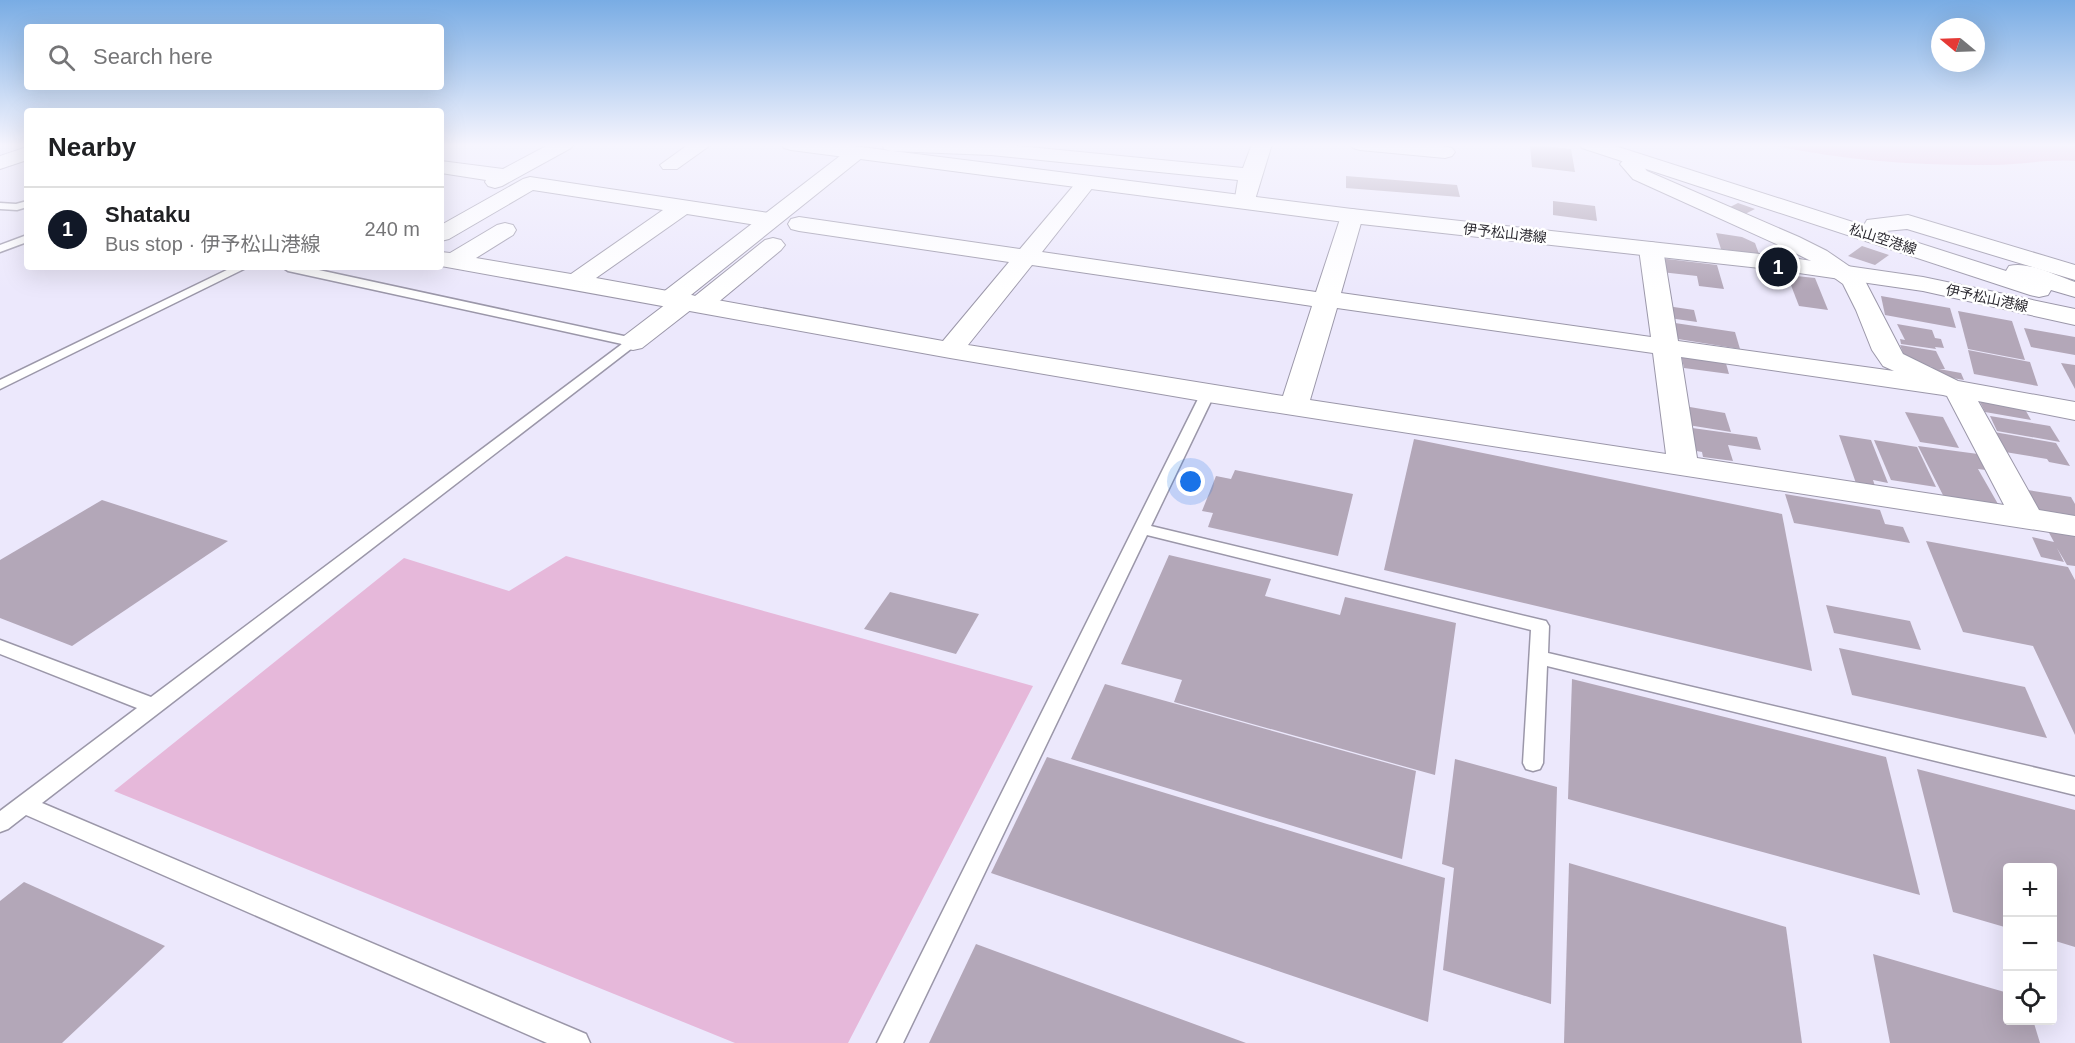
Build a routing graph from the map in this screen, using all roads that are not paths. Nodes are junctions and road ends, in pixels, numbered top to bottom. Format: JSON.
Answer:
{"nodes":[{"id":1,"x":475,"y":193,"type":"edge"},
{"id":2,"x":513,"y":193,"type":"edge"},
{"id":3,"x":576,"y":193,"type":"edge"},
{"id":4,"x":801,"y":193,"type":"edge"},
{"id":5,"x":836,"y":193,"type":"edge"},
{"id":6,"x":1078,"y":193,"type":"edge"},
{"id":7,"x":1171,"y":193,"type":"edge"},
{"id":8,"x":1246,"y":193,"type":"edge"},
{"id":9,"x":1680,"y":193,"type":"edge"},
{"id":10,"x":1738,"y":193,"type":"edge"},
{"id":11,"x":1772,"y":193,"type":"edge"},
{"id":12,"x":1245,"y":202,"type":"junction"},
{"id":13,"x":24,"y":204,"type":"edge"},
{"id":14,"x":0,"y":206,"type":"edge"},
{"id":15,"x":444,"y":209,"type":"edge"},
{"id":16,"x":673,"y":213,"type":"junction"},
{"id":17,"x":1352,"y":216,"type":"junction"},
{"id":18,"x":799,"y":224,"type":"junction"},
{"id":19,"x":1875,"y":225,"type":"junction"},
{"id":20,"x":761,"y":227,"type":"junction"},
{"id":21,"x":505,"y":230,"type":"dead end"},
{"id":22,"x":444,"y":232,"type":"edge"},
{"id":23,"x":24,"y":239,"type":"edge"},
{"id":24,"x":0,"y":249,"type":"edge"},
{"id":25,"x":1651,"y":249,"type":"junction"},
{"id":26,"x":1025,"y":258,"type":"junction"},
{"id":27,"x":447,"y":260,"type":"edge"},
{"id":28,"x":236,"y":270,"type":"edge"},
{"id":29,"x":302,"y":270,"type":"edge"},
{"id":30,"x":1844,"y":273,"type":"junction"},
{"id":31,"x":2075,"y":273,"type":"edge"},
{"id":32,"x":575,"y":282,"type":"junction"},
{"id":33,"x":2075,"y":290,"type":"edge"},
{"id":34,"x":1326,"y":300,"type":"junction"},
{"id":35,"x":686,"y":301,"type":"junction"},
{"id":36,"x":2075,"y":303,"type":"edge"},
{"id":37,"x":2075,"y":317,"type":"edge"},
{"id":38,"x":633,"y":342,"type":"junction"},
{"id":39,"x":1665,"y":345,"type":"junction"},
{"id":40,"x":950,"y":350,"type":"junction"},
{"id":41,"x":0,"y":385,"type":"edge"},
{"id":42,"x":1948,"y":387,"type":"junction"},
{"id":43,"x":1208,"y":393,"type":"junction"},
{"id":44,"x":1294,"y":406,"type":"junction"},
{"id":45,"x":2075,"y":411,"type":"edge"},
{"id":46,"x":1683,"y":466,"type":"junction"},
{"id":47,"x":2028,"y":519,"type":"junction"},
{"id":48,"x":2075,"y":526,"type":"edge"},
{"id":49,"x":1142,"y":529,"type":"junction"},
{"id":50,"x":0,"y":647,"type":"edge"},
{"id":51,"x":1538,"y":657,"type":"junction"},
{"id":52,"x":154,"y":706,"type":"junction"},
{"id":53,"x":1533,"y":763,"type":"dead end"},
{"id":54,"x":2075,"y":786,"type":"edge"},
{"id":55,"x":24,"y":805,"type":"junction"},
{"id":56,"x":0,"y":823,"type":"edge"},
{"id":57,"x":577,"y":1043,"type":"edge"},
{"id":58,"x":890,"y":1043,"type":"edge"}],
"edges":[{"from":1,"to":15,"type":"street"},
{"from":2,"to":22,"type":"street"},
{"from":3,"to":16,"type":"street"},
{"from":4,"to":20,"type":"street"},
{"from":5,"to":18,"type":"street"},
{"from":6,"to":26,"type":"street"},
{"from":7,"to":12,"type":"street","name":"伊予松山港線"},
{"from":8,"to":12,"type":"street"},
{"from":9,"to":30,"type":"street"},
{"from":10,"to":36,"type":"street","name":"松山空港線"},
{"from":11,"to":19,"type":"street","name":"松山空港線"},
{"from":12,"to":17,"type":"street","name":"伊予松山港線"},
{"from":13,"to":14,"type":"lane"},
{"from":16,"to":20,"type":"street"},
{"from":16,"to":32,"type":"street"},
{"from":17,"to":25,"type":"street","name":"伊予松山港線"},
{"from":17,"to":34,"type":"street"},
{"from":18,"to":26,"type":"street"},
{"from":18,"to":35,"type":"street"},
{"from":19,"to":31,"type":"street"},
{"from":19,"to":33,"type":"street","name":"松山空港線"},
{"from":20,"to":35,"type":"street"},
{"from":21,"to":27,"type":"street"},
{"from":23,"to":24,"type":"lane"},
{"from":25,"to":30,"type":"street","name":"伊予松山港線"},
{"from":25,"to":39,"type":"street"},
{"from":26,"to":34,"type":"street"},
{"from":26,"to":40,"type":"street"},
{"from":27,"to":32,"type":"street"},
{"from":28,"to":41,"type":"lane"},
{"from":29,"to":38,"type":"lane"},
{"from":30,"to":37,"type":"street","name":"伊予松山港線"},
{"from":30,"to":42,"type":"street"},
{"from":32,"to":35,"type":"street"},
{"from":34,"to":39,"type":"street"},
{"from":34,"to":44,"type":"street"},
{"from":35,"to":38,"type":"street"},
{"from":35,"to":40,"type":"street"},
{"from":38,"to":52,"type":"lane"},
{"from":39,"to":42,"type":"street"},
{"from":39,"to":46,"type":"street"},
{"from":40,"to":43,"type":"street"},
{"from":42,"to":45,"type":"street"},
{"from":42,"to":47,"type":"street"},
{"from":43,"to":44,"type":"street"},
{"from":43,"to":49,"type":"lane"},
{"from":44,"to":46,"type":"street"},
{"from":46,"to":47,"type":"street"},
{"from":47,"to":48,"type":"street"},
{"from":49,"to":51,"type":"lane"},
{"from":49,"to":58,"type":"lane"},
{"from":50,"to":52,"type":"lane"},
{"from":51,"to":53,"type":"lane"},
{"from":51,"to":54,"type":"lane"},
{"from":52,"to":55,"type":"lane"},
{"from":55,"to":56,"type":"lane"},
{"from":55,"to":57,"type":"lane"}]}
